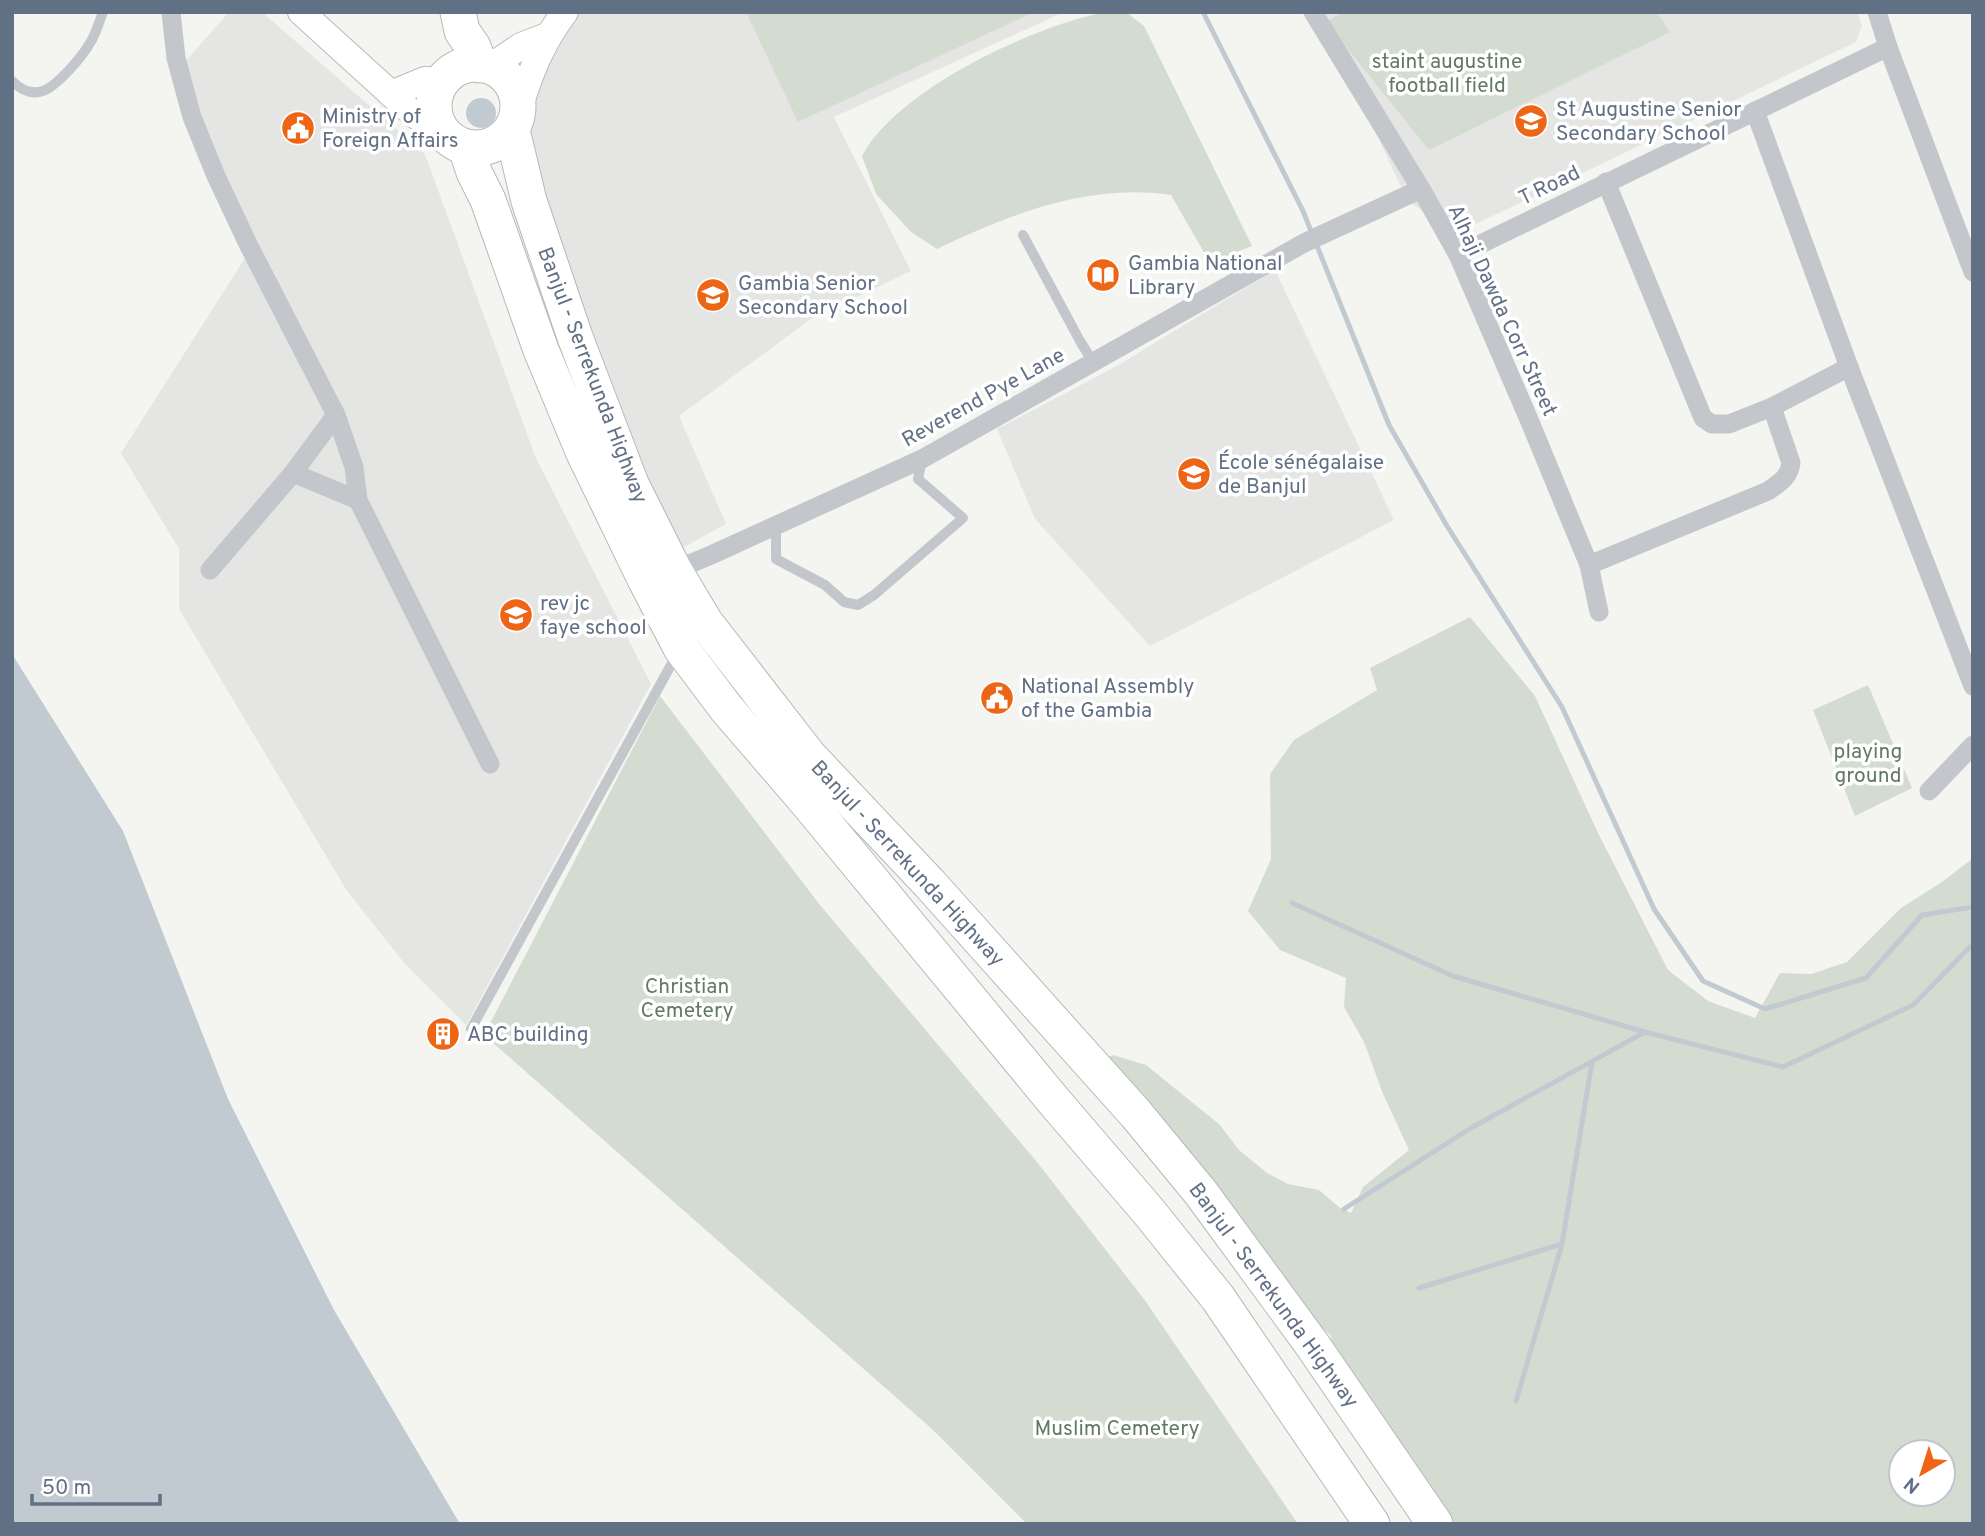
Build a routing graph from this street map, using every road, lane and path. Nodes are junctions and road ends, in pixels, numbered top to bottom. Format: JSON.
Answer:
{"nodes":[{"id":1,"x":103,"y":12,"type":"edge"},
{"id":2,"x":171,"y":12,"type":"edge"},
{"id":3,"x":301,"y":12,"type":"edge"},
{"id":4,"x":565,"y":12,"type":"edge"},
{"id":5,"x":1313,"y":12,"type":"edge"},
{"id":6,"x":1877,"y":12,"type":"edge"},
{"id":7,"x":460,"y":21,"type":"edge"},
{"id":8,"x":547,"y":36,"type":"junction"},
{"id":9,"x":1888,"y":47,"type":"junction"},
{"id":10,"x":467,"y":70,"type":"junction"},
{"id":11,"x":12,"y":81,"type":"edge"},
{"id":12,"x":391,"y":94,"type":"junction"},
{"id":13,"x":1755,"y":111,"type":"junction"},
{"id":14,"x":515,"y":119,"type":"junction"},
{"id":15,"x":457,"y":143,"type":"junction"},
{"id":16,"x":1606,"y":182,"type":"junction"},
{"id":17,"x":1421,"y":189,"type":"junction"},
{"id":18,"x":1023,"y":235,"type":"dead end"},
{"id":19,"x":1458,"y":255,"type":"junction"},
{"id":20,"x":1973,"y":272,"type":"edge"},
{"id":21,"x":1093,"y":362,"type":"junction"},
{"id":22,"x":1849,"y":367,"type":"junction"},
{"id":23,"x":1772,"y":407,"type":"junction"},
{"id":24,"x":336,"y":415,"type":"junction"},
{"id":25,"x":922,"y":459,"type":"junction"},
{"id":26,"x":293,"y":473,"type":"junction"},
{"id":27,"x":358,"y":500,"type":"junction"},
{"id":28,"x":776,"y":525,"type":"junction"},
{"id":29,"x":1588,"y":565,"type":"junction"},
{"id":30,"x":210,"y":570,"type":"dead end"},
{"id":31,"x":660,"y":576,"type":"junction"},
{"id":32,"x":1599,"y":612,"type":"dead end"},
{"id":33,"x":681,"y":648,"type":"junction"},
{"id":34,"x":1966,"y":648,"type":"edge"},
{"id":35,"x":1973,"y":686,"type":"edge"},
{"id":36,"x":1973,"y":745,"type":"edge"},
{"id":37,"x":490,"y":765,"type":"dead end"},
{"id":38,"x":1929,"y":790,"type":"dead end"},
{"id":39,"x":930,"y":884,"type":"junction"},
{"id":40,"x":901,"y":918,"type":"junction"},
{"id":41,"x":471,"y":1029,"type":"dead end"},
{"id":42,"x":1372,"y":1524,"type":"edge"},
{"id":43,"x":1434,"y":1524,"type":"edge"}],
"edges":[{"from":1,"to":11,"type":"lane"},
{"from":2,"to":24,"type":"street"},
{"from":3,"to":12,"type":"street"},
{"from":4,"to":8,"type":"street"},
{"from":5,"to":17,"type":"street","name":"Alhaji Dawda Corr Street"},
{"from":6,"to":9,"type":"street"},
{"from":7,"to":10,"type":"highway"},
{"from":8,"to":10,"type":"street"},
{"from":8,"to":14,"type":"street"},
{"from":9,"to":13,"type":"street","name":"T Road"},
{"from":9,"to":20,"type":"street"},
{"from":10,"to":12,"type":"street"},
{"from":10,"to":14,"type":"highway"},
{"from":10,"to":15,"type":"highway"},
{"from":12,"to":15,"type":"street"},
{"from":13,"to":16,"type":"street","name":"T Road"},
{"from":13,"to":22,"type":"street"},
{"from":14,"to":15,"type":"highway"},
{"from":14,"to":31,"type":"highway","name":"Banjul - Serrekunda Highway"},
{"from":15,"to":31,"type":"highway","name":"Banjul - Serrekunda Highway"},
{"from":16,"to":19,"type":"street","name":"T Road"},
{"from":16,"to":23,"type":"street"},
{"from":17,"to":19,"type":"street","name":"Alhaji Dawda Corr Street"},
{"from":17,"to":21,"type":"street","name":"Reverend Pye Lane"},
{"from":18,"to":21,"type":"lane"},
{"from":19,"to":29,"type":"street","name":"Alhaji Dawda Corr Street"},
{"from":21,"to":25,"type":"street","name":"Reverend Pye Lane"},
{"from":22,"to":23,"type":"street"},
{"from":22,"to":34,"type":"street"},
{"from":23,"to":29,"type":"street"},
{"from":24,"to":26,"type":"street"},
{"from":24,"to":27,"type":"street"},
{"from":25,"to":28,"type":"street","name":"Reverend Pye Lane"},
{"from":25,"to":28,"type":"lane"},
{"from":26,"to":27,"type":"street"},
{"from":26,"to":30,"type":"street"},
{"from":27,"to":37,"type":"street"},
{"from":28,"to":31,"type":"street","name":"Reverend Pye Lane"},
{"from":29,"to":32,"type":"street","name":"Alhaji Dawda Corr Street"},
{"from":31,"to":33,"type":"highway","name":"Banjul - Serrekunda Highway"},
{"from":31,"to":39,"type":"highway","name":"Banjul - Serrekunda Highway"},
{"from":33,"to":40,"type":"highway","name":"Banjul - Serrekunda Highway"},
{"from":33,"to":41,"type":"lane"},
{"from":34,"to":35,"type":"street"},
{"from":36,"to":38,"type":"street"},
{"from":39,"to":40,"type":"highway"},
{"from":39,"to":43,"type":"highway","name":"Banjul - Serrekunda Highway"},
{"from":40,"to":42,"type":"highway","name":"Banjul - Serrekunda Highway"}]}
